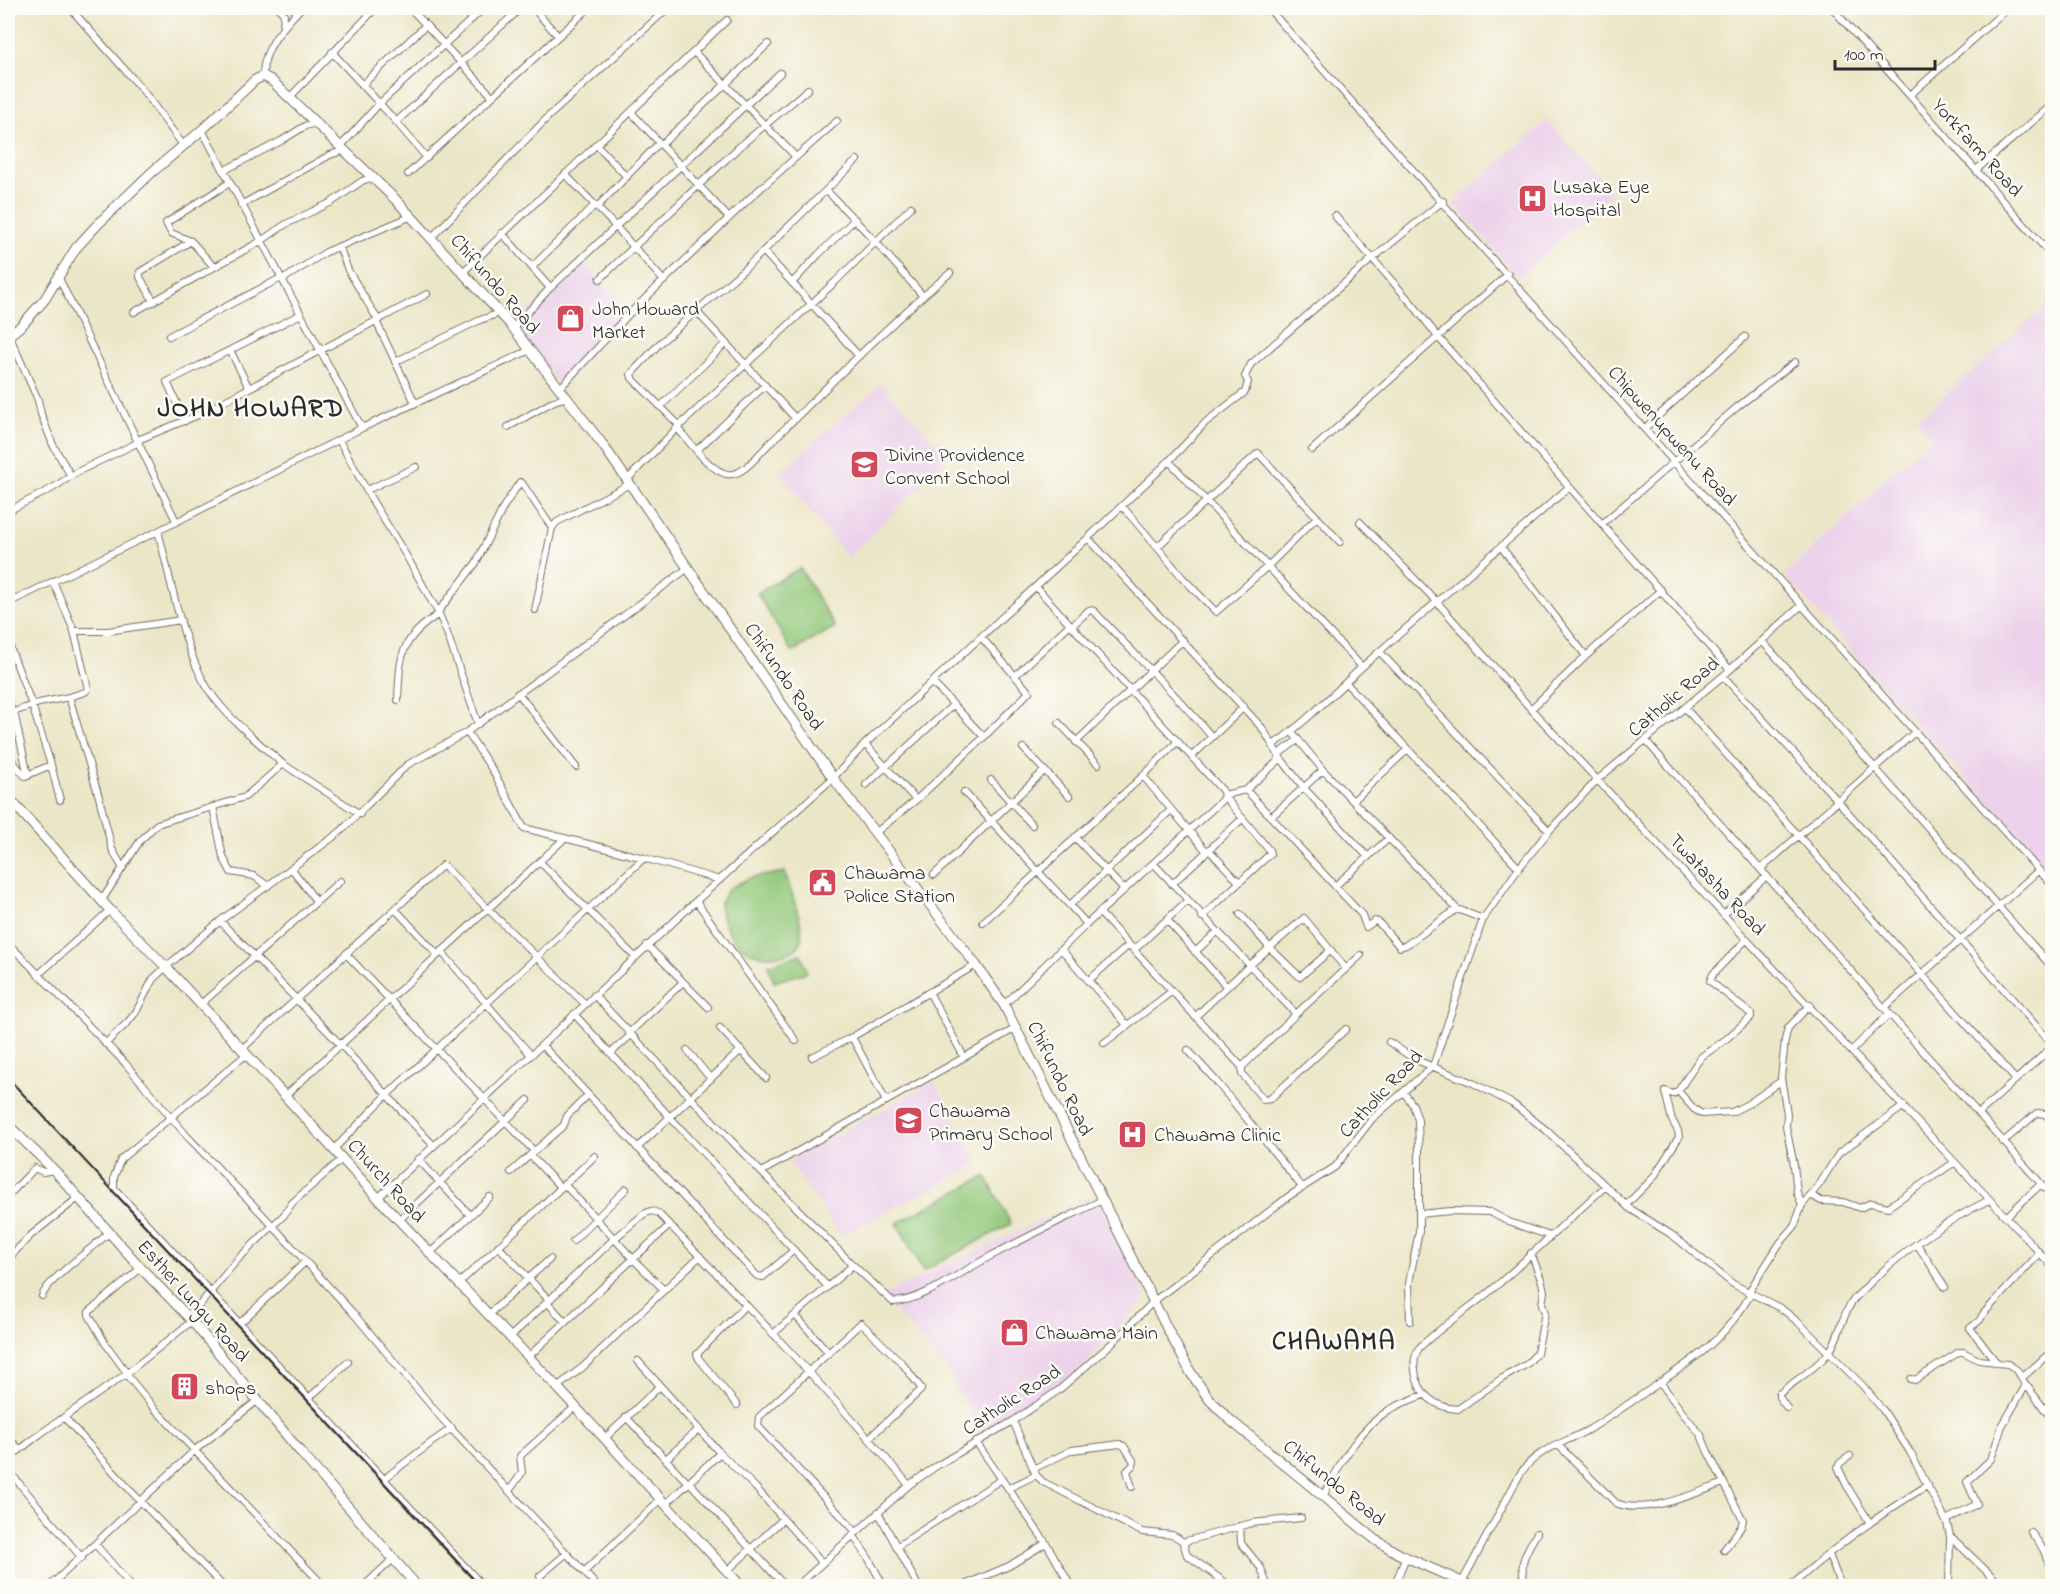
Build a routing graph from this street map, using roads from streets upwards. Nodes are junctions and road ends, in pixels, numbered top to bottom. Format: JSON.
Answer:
{"nodes":[{"id":1,"x":70,"y":8,"type":"edge"},
{"id":2,"x":278,"y":8,"type":"edge"},
{"id":3,"x":301,"y":8,"type":"edge"},
{"id":4,"x":376,"y":8,"type":"edge"},
{"id":5,"x":410,"y":8,"type":"edge"},
{"id":6,"x":484,"y":8,"type":"edge"},
{"id":7,"x":521,"y":8,"type":"edge"},
{"id":8,"x":533,"y":8,"type":"edge"},
{"id":9,"x":589,"y":8,"type":"edge"},
{"id":10,"x":668,"y":8,"type":"edge"},
{"id":11,"x":1268,"y":8,"type":"edge"},
{"id":12,"x":1832,"y":8,"type":"edge"},
{"id":13,"x":2008,"y":8,"type":"edge"},
{"id":14,"x":727,"y":20,"type":"dead end"},
{"id":15,"x":426,"y":25,"type":"junction"},
{"id":16,"x":283,"y":28,"type":"junction"},
{"id":17,"x":558,"y":36,"type":"junction"},
{"id":18,"x":444,"y":44,"type":"junction"},
{"id":19,"x":768,"y":44,"type":"dead end"},
{"id":20,"x":332,"y":52,"type":"junction"},
{"id":21,"x":694,"y":52,"type":"junction"},
{"id":22,"x":461,"y":63,"type":"junction"},
{"id":23,"x":780,"y":73,"type":"dead end"},
{"id":24,"x":263,"y":76,"type":"junction"},
{"id":25,"x":725,"y":83,"type":"junction"},
{"id":26,"x":362,"y":85,"type":"junction"},
{"id":27,"x":808,"y":89,"type":"dead end"},
{"id":28,"x":1910,"y":95,"type":"junction"},
{"id":29,"x":492,"y":96,"type":"junction"},
{"id":30,"x":290,"y":97,"type":"junction"},
{"id":31,"x":379,"y":104,"type":"junction"},
{"id":32,"x":746,"y":104,"type":"junction"},
{"id":33,"x":2052,"y":105,"type":"edge"},
{"id":34,"x":631,"y":112,"type":"junction"},
{"id":35,"x":837,"y":121,"type":"dead end"},
{"id":36,"x":316,"y":122,"type":"junction"},
{"id":37,"x":396,"y":122,"type":"junction"},
{"id":38,"x":765,"y":124,"type":"junction"},
{"id":39,"x":202,"y":130,"type":"junction"},
{"id":40,"x":596,"y":144,"type":"junction"},
{"id":41,"x":660,"y":144,"type":"junction"},
{"id":42,"x":183,"y":145,"type":"junction"},
{"id":43,"x":343,"y":148,"type":"junction"},
{"id":44,"x":796,"y":157,"type":"junction"},
{"id":45,"x":427,"y":158,"type":"junction"},
{"id":46,"x":857,"y":160,"type":"dead end"},
{"id":47,"x":681,"y":166,"type":"junction"},
{"id":48,"x":1976,"y":170,"type":"junction"},
{"id":49,"x":223,"y":171,"type":"junction"},
{"id":50,"x":408,"y":174,"type":"dead end"},
{"id":51,"x":565,"y":174,"type":"junction"},
{"id":52,"x":373,"y":177,"type":"junction"},
{"id":53,"x":627,"y":177,"type":"junction"},
{"id":54,"x":229,"y":183,"type":"junction"},
{"id":55,"x":699,"y":185,"type":"junction"},
{"id":56,"x":826,"y":190,"type":"junction"},
{"id":57,"x":1443,"y":201,"type":"junction"},
{"id":58,"x":241,"y":205,"type":"junction"},
{"id":59,"x":596,"y":206,"type":"junction"},
{"id":60,"x":911,"y":207,"type":"dead end"},
{"id":61,"x":412,"y":216,"type":"junction"},
{"id":62,"x":1335,"y":216,"type":"dead end"},
{"id":63,"x":729,"y":218,"type":"junction"},
{"id":64,"x":855,"y":219,"type":"junction"},
{"id":65,"x":616,"y":227,"type":"junction"},
{"id":66,"x":502,"y":233,"type":"junction"},
{"id":67,"x":432,"y":237,"type":"junction"},
{"id":68,"x":2052,"y":237,"type":"edge"},
{"id":69,"x":192,"y":241,"type":"junction"},
{"id":70,"x":261,"y":241,"type":"junction"},
{"id":71,"x":875,"y":241,"type":"junction"},
{"id":72,"x":339,"y":246,"type":"junction"},
{"id":73,"x":2043,"y":246,"type":"junction"},
{"id":74,"x":634,"y":247,"type":"junction"},
{"id":75,"x":763,"y":251,"type":"junction"},
{"id":76,"x":2052,"y":256,"type":"edge"},
{"id":77,"x":1372,"y":259,"type":"junction"},
{"id":78,"x":214,"y":267,"type":"junction"},
{"id":79,"x":531,"y":267,"type":"junction"},
{"id":80,"x":463,"y":272,"type":"junction"},
{"id":81,"x":950,"y":273,"type":"dead end"},
{"id":82,"x":1508,"y":274,"type":"junction"},
{"id":83,"x":58,"y":276,"type":"junction"},
{"id":84,"x":281,"y":279,"type":"junction"},
{"id":85,"x":600,"y":279,"type":"dead end"},
{"id":86,"x":664,"y":281,"type":"junction"},
{"id":87,"x":792,"y":283,"type":"junction"},
{"id":88,"x":550,"y":288,"type":"junction"},
{"id":89,"x":427,"y":294,"type":"dead end"},
{"id":90,"x":923,"y":296,"type":"junction"},
{"id":91,"x":154,"y":302,"type":"junction"},
{"id":92,"x":811,"y":304,"type":"junction"},
{"id":93,"x":135,"y":312,"type":"dead end"},
{"id":94,"x":697,"y":312,"type":"junction"},
{"id":95,"x":500,"y":313,"type":"junction"},
{"id":96,"x":301,"y":314,"type":"junction"},
{"id":97,"x":377,"y":321,"type":"junction"},
{"id":98,"x":513,"y":328,"type":"junction"},
{"id":99,"x":8,"y":335,"type":"edge"},
{"id":100,"x":169,"y":336,"type":"dead end"},
{"id":101,"x":1438,"y":337,"type":"junction"},
{"id":102,"x":1744,"y":337,"type":"dead end"},
{"id":103,"x":726,"y":343,"type":"junction"},
{"id":104,"x":230,"y":350,"type":"junction"},
{"id":105,"x":320,"y":350,"type":"junction"},
{"id":106,"x":530,"y":350,"type":"junction"},
{"id":107,"x":859,"y":356,"type":"junction"},
{"id":108,"x":395,"y":362,"type":"junction"},
{"id":109,"x":1795,"y":362,"type":"dead end"},
{"id":110,"x":746,"y":365,"type":"junction"},
{"id":111,"x":765,"y":386,"type":"junction"},
{"id":112,"x":249,"y":388,"type":"junction"},
{"id":113,"x":560,"y":388,"type":"junction"},
{"id":114,"x":567,"y":397,"type":"junction"},
{"id":115,"x":415,"y":403,"type":"junction"},
{"id":116,"x":660,"y":407,"type":"junction"},
{"id":117,"x":796,"y":420,"type":"junction"},
{"id":118,"x":185,"y":421,"type":"junction"},
{"id":119,"x":508,"y":427,"type":"dead end"},
{"id":120,"x":679,"y":427,"type":"junction"},
{"id":121,"x":362,"y":428,"type":"junction"},
{"id":122,"x":1645,"y":428,"type":"junction"},
{"id":123,"x":339,"y":440,"type":"junction"},
{"id":124,"x":139,"y":441,"type":"junction"},
{"id":125,"x":697,"y":450,"type":"junction"},
{"id":126,"x":1312,"y":450,"type":"dead end"},
{"id":127,"x":1169,"y":461,"type":"junction"},
{"id":128,"x":1674,"y":461,"type":"junction"},
{"id":129,"x":416,"y":467,"type":"dead end"},
{"id":130,"x":71,"y":476,"type":"junction"},
{"id":131,"x":628,"y":482,"type":"junction"},
{"id":132,"x":1569,"y":487,"type":"junction"},
{"id":133,"x":367,"y":490,"type":"junction"},
{"id":134,"x":1206,"y":500,"type":"junction"},
{"id":135,"x":1122,"y":506,"type":"junction"},
{"id":136,"x":8,"y":511,"type":"edge"},
{"id":137,"x":1317,"y":517,"type":"junction"},
{"id":138,"x":176,"y":521,"type":"junction"},
{"id":139,"x":1360,"y":522,"type":"dead end"},
{"id":140,"x":1603,"y":523,"type":"junction"},
{"id":141,"x":552,"y":528,"type":"junction"},
{"id":142,"x":158,"y":531,"type":"junction"},
{"id":143,"x":1088,"y":538,"type":"junction"},
{"id":144,"x":1340,"y":542,"type":"dead end"},
{"id":145,"x":1157,"y":547,"type":"junction"},
{"id":146,"x":1502,"y":548,"type":"junction"},
{"id":147,"x":1268,"y":566,"type":"junction"},
{"id":148,"x":688,"y":568,"type":"junction"},
{"id":149,"x":53,"y":581,"type":"junction"},
{"id":150,"x":1036,"y":587,"type":"junction"},
{"id":151,"x":1661,"y":590,"type":"junction"},
{"id":152,"x":1437,"y":602,"type":"junction"},
{"id":153,"x":8,"y":603,"type":"edge"},
{"id":154,"x":1802,"y":605,"type":"junction"},
{"id":155,"x":535,"y":610,"type":"dead end"},
{"id":156,"x":439,"y":613,"type":"junction"},
{"id":157,"x":181,"y":620,"type":"junction"},
{"id":158,"x":1071,"y":625,"type":"junction"},
{"id":159,"x":74,"y":631,"type":"junction"},
{"id":160,"x":981,"y":637,"type":"junction"},
{"id":161,"x":1183,"y":640,"type":"junction"},
{"id":162,"x":8,"y":642,"type":"edge"},
{"id":163,"x":1763,"y":642,"type":"junction"},
{"id":164,"x":1380,"y":652,"type":"junction"},
{"id":165,"x":1586,"y":656,"type":"junction"},
{"id":166,"x":1362,"y":667,"type":"junction"},
{"id":167,"x":1730,"y":670,"type":"junction"},
{"id":168,"x":1150,"y":672,"type":"junction"},
{"id":169,"x":1016,"y":675,"type":"junction"},
{"id":170,"x":1723,"y":676,"type":"junction"},
{"id":171,"x":932,"y":682,"type":"junction"},
{"id":172,"x":1346,"y":683,"type":"junction"},
{"id":173,"x":1132,"y":691,"type":"junction"},
{"id":174,"x":518,"y":693,"type":"junction"},
{"id":175,"x":69,"y":697,"type":"junction"},
{"id":176,"x":8,"y":699,"type":"edge"},
{"id":177,"x":398,"y":700,"type":"dead end"},
{"id":178,"x":32,"y":705,"type":"junction"},
{"id":179,"x":953,"y":705,"type":"junction"},
{"id":180,"x":1244,"y":707,"type":"junction"},
{"id":181,"x":1685,"y":708,"type":"junction"},
{"id":182,"x":1531,"y":709,"type":"junction"},
{"id":183,"x":11,"y":713,"type":"edge"},
{"id":184,"x":1059,"y":723,"type":"dead end"},
{"id":185,"x":478,"y":724,"type":"junction"},
{"id":186,"x":466,"y":732,"type":"junction"},
{"id":187,"x":1292,"y":732,"type":"junction"},
{"id":188,"x":1915,"y":732,"type":"junction"},
{"id":189,"x":984,"y":736,"type":"junction"},
{"id":190,"x":1212,"y":737,"type":"junction"},
{"id":191,"x":1298,"y":740,"type":"junction"},
{"id":192,"x":1178,"y":741,"type":"junction"},
{"id":193,"x":1646,"y":741,"type":"junction"},
{"id":194,"x":1076,"y":742,"type":"junction"},
{"id":195,"x":865,"y":744,"type":"junction"},
{"id":196,"x":1273,"y":745,"type":"junction"},
{"id":197,"x":1023,"y":748,"type":"dead end"},
{"id":198,"x":1408,"y":749,"type":"junction"},
{"id":199,"x":8,"y":750,"type":"edge"},
{"id":200,"x":1192,"y":756,"type":"junction"},
{"id":201,"x":1279,"y":756,"type":"junction"},
{"id":202,"x":283,"y":764,"type":"junction"},
{"id":203,"x":1098,"y":764,"type":"dead end"},
{"id":204,"x":51,"y":765,"type":"junction"},
{"id":205,"x":886,"y":766,"type":"junction"},
{"id":206,"x":576,"y":767,"type":"dead end"},
{"id":207,"x":1875,"y":768,"type":"junction"},
{"id":208,"x":1323,"y":770,"type":"junction"},
{"id":209,"x":1044,"y":771,"type":"junction"},
{"id":210,"x":28,"y":776,"type":"junction"},
{"id":211,"x":1143,"y":776,"type":"junction"},
{"id":212,"x":833,"y":778,"type":"junction"},
{"id":213,"x":991,"y":780,"type":"dead end"},
{"id":214,"x":1597,"y":780,"type":"junction"},
{"id":215,"x":866,"y":785,"type":"dead end"},
{"id":216,"x":1304,"y":788,"type":"junction"},
{"id":217,"x":1246,"y":790,"type":"junction"},
{"id":218,"x":964,"y":792,"type":"dead end"},
{"id":219,"x":1069,"y":796,"type":"dead end"},
{"id":220,"x":1224,"y":796,"type":"junction"},
{"id":221,"x":8,"y":797,"type":"edge"},
{"id":222,"x":60,"y":800,"type":"dead end"},
{"id":223,"x":916,"y":800,"type":"junction"},
{"id":224,"x":1353,"y":801,"type":"junction"},
{"id":225,"x":1838,"y":801,"type":"junction"},
{"id":226,"x":1011,"y":802,"type":"junction"},
{"id":227,"x":213,"y":807,"type":"junction"},
{"id":228,"x":1171,"y":810,"type":"junction"},
{"id":229,"x":360,"y":814,"type":"junction"},
{"id":230,"x":1243,"y":818,"type":"junction"},
{"id":231,"x":1271,"y":818,"type":"junction"},
{"id":232,"x":991,"y":820,"type":"junction"},
{"id":233,"x":1032,"y":825,"type":"dead end"},
{"id":234,"x":1189,"y":831,"type":"junction"},
{"id":235,"x":1549,"y":831,"type":"junction"},
{"id":236,"x":874,"y":833,"type":"junction"},
{"id":237,"x":1800,"y":835,"type":"junction"},
{"id":238,"x":1074,"y":837,"type":"junction"},
{"id":239,"x":1389,"y":838,"type":"junction"},
{"id":240,"x":564,"y":839,"type":"junction"},
{"id":241,"x":1208,"y":850,"type":"junction"},
{"id":242,"x":1368,"y":856,"type":"junction"},
{"id":243,"x":644,"y":858,"type":"junction"},
{"id":244,"x":540,"y":862,"type":"junction"},
{"id":245,"x":1154,"y":864,"type":"junction"},
{"id":246,"x":122,"y":867,"type":"junction"},
{"id":247,"x":1519,"y":868,"type":"junction"},
{"id":248,"x":292,"y":869,"type":"junction"},
{"id":249,"x":1761,"y":869,"type":"junction"},
{"id":250,"x":2039,"y":870,"type":"junction"},
{"id":251,"x":1039,"y":871,"type":"junction"},
{"id":252,"x":1106,"y":871,"type":"junction"},
{"id":253,"x":934,"y":874,"type":"dead end"},
{"id":254,"x":1767,"y":876,"type":"junction"},
{"id":255,"x":720,"y":880,"type":"junction"},
{"id":256,"x":340,"y":881,"type":"dead end"},
{"id":257,"x":1239,"y":882,"type":"junction"},
{"id":258,"x":1172,"y":884,"type":"junction"},
{"id":259,"x":1335,"y":885,"type":"junction"},
{"id":260,"x":2052,"y":885,"type":"edge"},
{"id":261,"x":268,"y":886,"type":"junction"},
{"id":262,"x":1124,"y":890,"type":"junction"},
{"id":263,"x":102,"y":900,"type":"junction"},
{"id":264,"x":1187,"y":900,"type":"junction"},
{"id":265,"x":316,"y":901,"type":"junction"},
{"id":266,"x":696,"y":901,"type":"junction"},
{"id":267,"x":1070,"y":905,"type":"junction"},
{"id":268,"x":1998,"y":906,"type":"junction"},
{"id":269,"x":489,"y":908,"type":"junction"},
{"id":270,"x":395,"y":909,"type":"junction"},
{"id":271,"x":1457,"y":909,"type":"junction"},
{"id":272,"x":110,"y":910,"type":"junction"},
{"id":273,"x":588,"y":910,"type":"junction"},
{"id":274,"x":1100,"y":912,"type":"junction"},
{"id":275,"x":1240,"y":914,"type":"dead end"},
{"id":276,"x":1724,"y":914,"type":"junction"},
{"id":277,"x":1202,"y":917,"type":"junction"},
{"id":278,"x":1483,"y":919,"type":"junction"},
{"id":279,"x":1167,"y":920,"type":"junction"},
{"id":280,"x":220,"y":921,"type":"junction"},
{"id":281,"x":983,"y":922,"type":"dead end"},
{"id":282,"x":1087,"y":924,"type":"junction"},
{"id":283,"x":1216,"y":932,"type":"junction"},
{"id":284,"x":1747,"y":939,"type":"junction"},
{"id":285,"x":1960,"y":940,"type":"junction"},
{"id":286,"x":8,"y":943,"type":"edge"},
{"id":287,"x":647,"y":945,"type":"junction"},
{"id":288,"x":1131,"y":948,"type":"junction"},
{"id":289,"x":1270,"y":948,"type":"junction"},
{"id":290,"x":1061,"y":949,"type":"junction"},
{"id":291,"x":1331,"y":950,"type":"junction"},
{"id":292,"x":439,"y":952,"type":"junction"},
{"id":293,"x":1195,"y":952,"type":"junction"},
{"id":294,"x":346,"y":954,"type":"junction"},
{"id":295,"x":1361,"y":955,"type":"dead end"},
{"id":296,"x":254,"y":956,"type":"junction"},
{"id":297,"x":536,"y":957,"type":"junction"},
{"id":298,"x":634,"y":957,"type":"junction"},
{"id":299,"x":976,"y":965,"type":"junction"},
{"id":300,"x":1249,"y":966,"type":"junction"},
{"id":301,"x":166,"y":967,"type":"junction"},
{"id":302,"x":2052,"y":967,"type":"edge"},
{"id":303,"x":1346,"y":969,"type":"junction"},
{"id":304,"x":1922,"y":974,"type":"junction"},
{"id":305,"x":38,"y":975,"type":"junction"},
{"id":306,"x":1088,"y":981,"type":"junction"},
{"id":307,"x":683,"y":982,"type":"junction"},
{"id":308,"x":1227,"y":987,"type":"junction"},
{"id":309,"x":929,"y":992,"type":"junction"},
{"id":310,"x":1171,"y":992,"type":"junction"},
{"id":311,"x":594,"y":995,"type":"junction"},
{"id":312,"x":296,"y":999,"type":"junction"},
{"id":313,"x":389,"y":1000,"type":"junction"},
{"id":314,"x":201,"y":1004,"type":"junction"},
{"id":315,"x":488,"y":1004,"type":"junction"},
{"id":316,"x":585,"y":1004,"type":"junction"},
{"id":317,"x":1004,"y":1005,"type":"junction"},
{"id":318,"x":1810,"y":1005,"type":"junction"},
{"id":319,"x":708,"y":1007,"type":"dead end"},
{"id":320,"x":1884,"y":1008,"type":"junction"},
{"id":321,"x":574,"y":1014,"type":"junction"},
{"id":322,"x":1296,"y":1014,"type":"junction"},
{"id":323,"x":1889,"y":1014,"type":"junction"},
{"id":324,"x":1195,"y":1017,"type":"junction"},
{"id":325,"x":1127,"y":1025,"type":"junction"},
{"id":326,"x":720,"y":1028,"type":"dead end"},
{"id":327,"x":1016,"y":1028,"type":"junction"},
{"id":328,"x":1346,"y":1029,"type":"dead end"},
{"id":329,"x":630,"y":1034,"type":"junction"},
{"id":330,"x":852,"y":1037,"type":"junction"},
{"id":331,"x":796,"y":1041,"type":"dead end"},
{"id":332,"x":1389,"y":1042,"type":"dead end"},
{"id":333,"x":1104,"y":1043,"type":"dead end"},
{"id":334,"x":105,"y":1044,"type":"junction"},
{"id":335,"x":340,"y":1044,"type":"junction"},
{"id":336,"x":542,"y":1045,"type":"junction"},
{"id":337,"x":2052,"y":1046,"type":"edge"},
{"id":338,"x":437,"y":1048,"type":"junction"},
{"id":339,"x":687,"y":1050,"type":"dead end"},
{"id":340,"x":741,"y":1050,"type":"junction"},
{"id":341,"x":1188,"y":1050,"type":"dead end"},
{"id":342,"x":1852,"y":1050,"type":"junction"},
{"id":343,"x":244,"y":1052,"type":"junction"},
{"id":344,"x":610,"y":1053,"type":"junction"},
{"id":345,"x":531,"y":1055,"type":"junction"},
{"id":346,"x":812,"y":1057,"type":"dead end"},
{"id":347,"x":964,"y":1057,"type":"junction"},
{"id":348,"x":1433,"y":1066,"type":"junction"},
{"id":349,"x":1242,"y":1067,"type":"junction"},
{"id":350,"x":766,"y":1078,"type":"dead end"},
{"id":351,"x":711,"y":1079,"type":"junction"},
{"id":352,"x":2016,"y":1080,"type":"junction"},
{"id":353,"x":1781,"y":1081,"type":"junction"},
{"id":354,"x":1678,"y":1091,"type":"junction"},
{"id":355,"x":1404,"y":1092,"type":"junction"},
{"id":356,"x":387,"y":1095,"type":"junction"},
{"id":357,"x":588,"y":1095,"type":"junction"},
{"id":358,"x":285,"y":1096,"type":"junction"},
{"id":359,"x":484,"y":1097,"type":"junction"},
{"id":360,"x":691,"y":1099,"type":"junction"},
{"id":361,"x":528,"y":1100,"type":"dead end"},
{"id":362,"x":886,"y":1101,"type":"junction"},
{"id":363,"x":1904,"y":1106,"type":"junction"},
{"id":364,"x":1978,"y":1114,"type":"junction"},
{"id":365,"x":170,"y":1117,"type":"junction"},
{"id":366,"x":670,"y":1118,"type":"junction"},
{"id":367,"x":505,"y":1120,"type":"junction"},
{"id":368,"x":2052,"y":1121,"type":"edge"},
{"id":369,"x":8,"y":1125,"type":"edge"},
{"id":370,"x":2003,"y":1142,"type":"junction"},
{"id":371,"x":433,"y":1145,"type":"junction"},
{"id":372,"x":638,"y":1148,"type":"junction"},
{"id":373,"x":334,"y":1149,"type":"junction"},
{"id":374,"x":532,"y":1153,"type":"junction"},
{"id":375,"x":595,"y":1156,"type":"dead end"},
{"id":376,"x":343,"y":1158,"type":"junction"},
{"id":377,"x":418,"y":1160,"type":"junction"},
{"id":378,"x":1955,"y":1162,"type":"junction"},
{"id":379,"x":54,"y":1170,"type":"junction"},
{"id":380,"x":511,"y":1172,"type":"dead end"},
{"id":381,"x":761,"y":1172,"type":"junction"},
{"id":382,"x":439,"y":1182,"type":"junction"},
{"id":383,"x":2041,"y":1184,"type":"junction"},
{"id":384,"x":562,"y":1186,"type":"junction"},
{"id":385,"x":1606,"y":1186,"type":"junction"},
{"id":386,"x":1303,"y":1188,"type":"junction"},
{"id":387,"x":626,"y":1189,"type":"dead end"},
{"id":388,"x":1811,"y":1195,"type":"junction"},
{"id":389,"x":8,"y":1196,"type":"edge"},
{"id":390,"x":2052,"y":1196,"type":"edge"},
{"id":391,"x":490,"y":1197,"type":"dead end"},
{"id":392,"x":78,"y":1198,"type":"junction"},
{"id":393,"x":378,"y":1198,"type":"junction"},
{"id":394,"x":1102,"y":1200,"type":"junction"},
{"id":395,"x":1989,"y":1200,"type":"junction"},
{"id":396,"x":1626,"y":1205,"type":"junction"},
{"id":397,"x":1802,"y":1205,"type":"junction"},
{"id":398,"x":1419,"y":1214,"type":"junction"},
{"id":399,"x":470,"y":1215,"type":"junction"},
{"id":400,"x":2006,"y":1217,"type":"junction"},
{"id":401,"x":595,"y":1219,"type":"junction"},
{"id":402,"x":399,"y":1220,"type":"junction"},
{"id":403,"x":670,"y":1225,"type":"junction"},
{"id":404,"x":273,"y":1226,"type":"junction"},
{"id":405,"x":110,"y":1232,"type":"junction"},
{"id":406,"x":1550,"y":1236,"type":"junction"},
{"id":407,"x":614,"y":1239,"type":"junction"},
{"id":408,"x":573,"y":1240,"type":"dead end"},
{"id":409,"x":1917,"y":1244,"type":"junction"},
{"id":410,"x":498,"y":1246,"type":"junction"},
{"id":411,"x":794,"y":1250,"type":"junction"},
{"id":412,"x":2040,"y":1252,"type":"junction"},
{"id":413,"x":429,"y":1253,"type":"junction"},
{"id":414,"x":1531,"y":1253,"type":"junction"},
{"id":415,"x":700,"y":1256,"type":"junction"},
{"id":416,"x":8,"y":1259,"type":"edge"},
{"id":417,"x":550,"y":1259,"type":"dead end"},
{"id":418,"x":633,"y":1259,"type":"junction"},
{"id":419,"x":305,"y":1262,"type":"junction"},
{"id":420,"x":853,"y":1265,"type":"junction"},
{"id":421,"x":2052,"y":1266,"type":"edge"},
{"id":422,"x":141,"y":1268,"type":"junction"},
{"id":423,"x":529,"y":1279,"type":"junction"},
{"id":424,"x":458,"y":1284,"type":"junction"},
{"id":425,"x":828,"y":1287,"type":"junction"},
{"id":426,"x":1945,"y":1287,"type":"dead end"},
{"id":427,"x":664,"y":1290,"type":"junction"},
{"id":428,"x":211,"y":1292,"type":"junction"},
{"id":429,"x":1750,"y":1293,"type":"junction"},
{"id":430,"x":42,"y":1296,"type":"dead end"},
{"id":431,"x":548,"y":1301,"type":"junction"},
{"id":432,"x":1154,"y":1301,"type":"junction"},
{"id":433,"x":747,"y":1305,"type":"junction"},
{"id":434,"x":795,"y":1315,"type":"junction"},
{"id":435,"x":488,"y":1316,"type":"junction"},
{"id":436,"x":192,"y":1321,"type":"junction"},
{"id":437,"x":1410,"y":1321,"type":"dead end"},
{"id":438,"x":565,"y":1322,"type":"junction"},
{"id":439,"x":240,"y":1323,"type":"junction"},
{"id":440,"x":773,"y":1334,"type":"junction"},
{"id":441,"x":509,"y":1338,"type":"junction"},
{"id":442,"x":2052,"y":1351,"type":"edge"},
{"id":443,"x":1829,"y":1352,"type":"junction"},
{"id":444,"x":829,"y":1353,"type":"junction"},
{"id":445,"x":528,"y":1357,"type":"junction"},
{"id":446,"x":638,"y":1361,"type":"dead end"},
{"id":447,"x":348,"y":1362,"type":"dead end"},
{"id":448,"x":1997,"y":1363,"type":"junction"},
{"id":449,"x":808,"y":1372,"type":"junction"},
{"id":450,"x":126,"y":1373,"type":"junction"},
{"id":451,"x":2023,"y":1377,"type":"junction"},
{"id":452,"x":1911,"y":1379,"type":"dead end"},
{"id":453,"x":1660,"y":1382,"type":"junction"},
{"id":454,"x":2026,"y":1385,"type":"junction"},
{"id":455,"x":660,"y":1386,"type":"junction"},
{"id":456,"x":557,"y":1388,"type":"junction"},
{"id":457,"x":1424,"y":1395,"type":"junction"},
{"id":458,"x":309,"y":1398,"type":"junction"},
{"id":459,"x":258,"y":1400,"type":"junction"},
{"id":460,"x":737,"y":1405,"type":"dead end"},
{"id":461,"x":575,"y":1407,"type":"junction"},
{"id":462,"x":1787,"y":1408,"type":"dead end"},
{"id":463,"x":64,"y":1417,"type":"junction"},
{"id":464,"x":626,"y":1417,"type":"junction"},
{"id":465,"x":2052,"y":1419,"type":"edge"},
{"id":466,"x":1013,"y":1420,"type":"junction"},
{"id":467,"x":452,"y":1428,"type":"junction"},
{"id":468,"x":699,"y":1429,"type":"junction"},
{"id":469,"x":8,"y":1437,"type":"edge"},
{"id":470,"x":869,"y":1438,"type":"junction"},
{"id":471,"x":604,"y":1439,"type":"junction"},
{"id":472,"x":976,"y":1442,"type":"junction"},
{"id":473,"x":1558,"y":1445,"type":"junction"},
{"id":474,"x":20,"y":1450,"type":"junction"},
{"id":475,"x":195,"y":1450,"type":"junction"},
{"id":476,"x":720,"y":1453,"type":"junction"},
{"id":477,"x":1850,"y":1455,"type":"dead end"},
{"id":478,"x":8,"y":1459,"type":"edge"},
{"id":479,"x":666,"y":1459,"type":"junction"},
{"id":480,"x":8,"y":1470,"type":"edge"},
{"id":481,"x":1035,"y":1472,"type":"junction"},
{"id":482,"x":384,"y":1479,"type":"junction"},
{"id":483,"x":1002,"y":1479,"type":"junction"},
{"id":484,"x":689,"y":1482,"type":"junction"},
{"id":485,"x":1724,"y":1483,"type":"junction"},
{"id":486,"x":909,"y":1485,"type":"junction"},
{"id":487,"x":1928,"y":1485,"type":"junction"},
{"id":488,"x":1009,"y":1488,"type":"junction"},
{"id":489,"x":1132,"y":1488,"type":"dead end"},
{"id":490,"x":509,"y":1491,"type":"junction"},
{"id":491,"x":1323,"y":1496,"type":"junction"},
{"id":492,"x":140,"y":1501,"type":"junction"},
{"id":493,"x":663,"y":1502,"type":"junction"},
{"id":494,"x":878,"y":1512,"type":"junction"},
{"id":495,"x":1301,"y":1518,"type":"dead end"},
{"id":496,"x":783,"y":1519,"type":"junction"},
{"id":497,"x":1946,"y":1520,"type":"junction"},
{"id":498,"x":1870,"y":1523,"type":"junction"},
{"id":499,"x":1240,"y":1526,"type":"junction"},
{"id":500,"x":2031,"y":1532,"type":"dead end"},
{"id":501,"x":1537,"y":1533,"type":"dead end"},
{"id":502,"x":854,"y":1534,"type":"junction"},
{"id":503,"x":1950,"y":1536,"type":"junction"},
{"id":504,"x":1183,"y":1542,"type":"junction"},
{"id":505,"x":1046,"y":1543,"type":"junction"},
{"id":506,"x":96,"y":1545,"type":"junction"},
{"id":507,"x":896,"y":1547,"type":"junction"},
{"id":508,"x":751,"y":1550,"type":"junction"},
{"id":509,"x":1724,"y":1550,"type":"dead end"},
{"id":510,"x":567,"y":1553,"type":"junction"},
{"id":511,"x":1829,"y":1555,"type":"junction"},
{"id":512,"x":82,"y":1557,"type":"junction"},
{"id":513,"x":1406,"y":1557,"type":"junction"},
{"id":514,"x":393,"y":1559,"type":"junction"},
{"id":515,"x":822,"y":1563,"type":"junction"},
{"id":516,"x":2052,"y":1567,"type":"edge"},
{"id":517,"x":727,"y":1571,"type":"junction"},
{"id":518,"x":584,"y":1572,"type":"junction"},
{"id":519,"x":540,"y":1576,"type":"dead end"},
{"id":520,"x":882,"y":1583,"type":"dead end"},
{"id":521,"x":1467,"y":1584,"type":"edge"},
{"id":522,"x":50,"y":1587,"type":"edge"},
{"id":523,"x":131,"y":1587,"type":"edge"},
{"id":524,"x":223,"y":1587,"type":"edge"},
{"id":525,"x":324,"y":1587,"type":"edge"},
{"id":526,"x":363,"y":1587,"type":"edge"},
{"id":527,"x":417,"y":1587,"type":"edge"},
{"id":528,"x":483,"y":1587,"type":"edge"},
{"id":529,"x":597,"y":1587,"type":"edge"},
{"id":530,"x":741,"y":1587,"type":"edge"},
{"id":531,"x":784,"y":1587,"type":"edge"},
{"id":532,"x":797,"y":1587,"type":"edge"},
{"id":533,"x":918,"y":1587,"type":"edge"},
{"id":534,"x":962,"y":1587,"type":"edge"},
{"id":535,"x":1071,"y":1587,"type":"edge"},
{"id":536,"x":1230,"y":1587,"type":"edge"},
{"id":537,"x":1264,"y":1587,"type":"edge"},
{"id":538,"x":1394,"y":1587,"type":"edge"},
{"id":539,"x":1526,"y":1587,"type":"edge"},
{"id":540,"x":1791,"y":1587,"type":"edge"},
{"id":541,"x":1841,"y":1587,"type":"edge"},
{"id":542,"x":1949,"y":1587,"type":"edge"},
{"id":543,"x":2002,"y":1587,"type":"edge"}],
"edges":[{"from":1,"to":42,"type":"street"},
{"from":2,"to":16,"type":"street"},
{"from":3,"to":16,"type":"street"},
{"from":4,"to":20,"type":"street"},
{"from":5,"to":15,"type":"street"},
{"from":6,"to":18,"type":"street"},
{"from":7,"to":22,"type":"street"},
{"from":8,"to":17,"type":"street"},
{"from":9,"to":17,"type":"street"},
{"from":10,"to":67,"type":"street"},
{"from":11,"to":57,"type":"street","name":"Chipwenupwenu Road"},
{"from":12,"to":28,"type":"street","name":"Yorkfarm Road"},
{"from":13,"to":28,"type":"street"},
{"from":14,"to":21,"type":"street"},
{"from":15,"to":18,"type":"street"},
{"from":15,"to":26,"type":"street"},
{"from":16,"to":24,"type":"street"},
{"from":17,"to":29,"type":"street"},
{"from":18,"to":22,"type":"street"},
{"from":18,"to":31,"type":"street"},
{"from":19,"to":25,"type":"street"},
{"from":20,"to":26,"type":"street"},
{"from":20,"to":30,"type":"street"},
{"from":21,"to":25,"type":"street"},
{"from":21,"to":34,"type":"street"},
{"from":22,"to":29,"type":"street"},
{"from":22,"to":37,"type":"street"},
{"from":23,"to":32,"type":"street"},
{"from":24,"to":30,"type":"street","name":"Chifundo Road"},
{"from":24,"to":39,"type":"street"},
{"from":25,"to":32,"type":"street"},
{"from":25,"to":41,"type":"street"},
{"from":26,"to":31,"type":"street"},
{"from":27,"to":38,"type":"street"},
{"from":28,"to":48,"type":"street","name":"Yorkfarm Road"},
{"from":29,"to":45,"type":"street"},
{"from":30,"to":36,"type":"street","name":"Chifundo Road"},
{"from":31,"to":37,"type":"street"},
{"from":31,"to":43,"type":"street"},
{"from":32,"to":38,"type":"street"},
{"from":32,"to":47,"type":"street"},
{"from":33,"to":48,"type":"street"},
{"from":34,"to":40,"type":"street"},
{"from":34,"to":41,"type":"street"},
{"from":35,"to":44,"type":"street"},
{"from":36,"to":43,"type":"street","name":"Chifundo Road"},
{"from":36,"to":49,"type":"street"},
{"from":37,"to":45,"type":"street"},
{"from":38,"to":44,"type":"street"},
{"from":38,"to":55,"type":"street"},
{"from":39,"to":42,"type":"street"},
{"from":39,"to":49,"type":"street"},
{"from":40,"to":51,"type":"street"},
{"from":40,"to":53,"type":"street"},
{"from":41,"to":47,"type":"street"},
{"from":41,"to":53,"type":"street"},
{"from":42,"to":83,"type":"street"},
{"from":43,"to":52,"type":"street","name":"Chifundo Road"},
{"from":43,"to":58,"type":"street"},
{"from":44,"to":63,"type":"street"},
{"from":45,"to":50,"type":"street"},
{"from":46,"to":56,"type":"street"},
{"from":47,"to":55,"type":"street"},
{"from":47,"to":65,"type":"street"},
{"from":48,"to":73,"type":"street","name":"Yorkfarm Road"},
{"from":49,"to":54,"type":"street"},
{"from":51,"to":59,"type":"street"},
{"from":51,"to":66,"type":"street"},
{"from":52,"to":61,"type":"street","name":"Chifundo Road"},
{"from":52,"to":70,"type":"street"},
{"from":53,"to":59,"type":"street"},
{"from":54,"to":58,"type":"street"},
{"from":54,"to":69,"type":"street"},
{"from":55,"to":63,"type":"street"},
{"from":55,"to":74,"type":"street"},
{"from":56,"to":64,"type":"street"},
{"from":56,"to":75,"type":"street"},
{"from":57,"to":77,"type":"street"},
{"from":57,"to":82,"type":"street","name":"Chipwenupwenu Road"},
{"from":58,"to":70,"type":"street"},
{"from":59,"to":65,"type":"street"},
{"from":59,"to":79,"type":"street"},
{"from":60,"to":71,"type":"street"},
{"from":61,"to":67,"type":"street","name":"Chifundo Road"},
{"from":61,"to":72,"type":"street"},
{"from":62,"to":77,"type":"street"},
{"from":63,"to":86,"type":"street"},
{"from":64,"to":71,"type":"street"},
{"from":64,"to":87,"type":"street"},
{"from":65,"to":74,"type":"street"},
{"from":65,"to":88,"type":"street"},
{"from":66,"to":79,"type":"street"},
{"from":66,"to":80,"type":"street"},
{"from":67,"to":80,"type":"street","name":"Chifundo Road"},
{"from":68,"to":73,"type":"street"},
{"from":69,"to":78,"type":"street"},
{"from":69,"to":91,"type":"street"},
{"from":70,"to":78,"type":"street"},
{"from":70,"to":84,"type":"street"},
{"from":71,"to":90,"type":"street"},
{"from":71,"to":92,"type":"street"},
{"from":72,"to":84,"type":"street"},
{"from":72,"to":97,"type":"street"},
{"from":73,"to":76,"type":"street","name":"Yorkfarm Road"},
{"from":74,"to":85,"type":"street"},
{"from":74,"to":86,"type":"street"},
{"from":75,"to":87,"type":"street"},
{"from":75,"to":94,"type":"street"},
{"from":77,"to":101,"type":"street"},
{"from":77,"to":127,"type":"street"},
{"from":78,"to":91,"type":"street"},
{"from":79,"to":88,"type":"street"},
{"from":80,"to":95,"type":"street","name":"Chifundo Road"},
{"from":81,"to":90,"type":"street"},
{"from":82,"to":101,"type":"street"},
{"from":82,"to":122,"type":"street","name":"Chipwenupwenu Road"},
{"from":83,"to":99,"type":"street"},
{"from":83,"to":124,"type":"street"},
{"from":84,"to":96,"type":"street"},
{"from":84,"to":100,"type":"street"},
{"from":86,"to":113,"type":"street"},
{"from":87,"to":92,"type":"street"},
{"from":88,"to":98,"type":"street"},
{"from":89,"to":97,"type":"street"},
{"from":90,"to":107,"type":"street"},
{"from":91,"to":93,"type":"street"},
{"from":92,"to":107,"type":"street"},
{"from":92,"to":110,"type":"street"},
{"from":94,"to":103,"type":"street"},
{"from":94,"to":116,"type":"street"},
{"from":95,"to":98,"type":"street","name":"Chifundo Road"},
{"from":95,"to":108,"type":"street"},
{"from":96,"to":104,"type":"street"},
{"from":96,"to":105,"type":"street"},
{"from":97,"to":105,"type":"street"},
{"from":97,"to":108,"type":"street"},
{"from":98,"to":106,"type":"street","name":"Chifundo Road"},
{"from":99,"to":130,"type":"street"},
{"from":101,"to":126,"type":"street"},
{"from":101,"to":132,"type":"street"},
{"from":102,"to":122,"type":"street"},
{"from":103,"to":110,"type":"street"},
{"from":103,"to":116,"type":"street"},
{"from":104,"to":112,"type":"street"},
{"from":104,"to":118,"type":"street"},
{"from":105,"to":112,"type":"street"},
{"from":105,"to":121,"type":"street"},
{"from":106,"to":113,"type":"street","name":"Chifundo Road"},
{"from":106,"to":115,"type":"street"},
{"from":107,"to":117,"type":"street"},
{"from":108,"to":115,"type":"street"},
{"from":109,"to":128,"type":"street"},
{"from":110,"to":111,"type":"street"},
{"from":110,"to":120,"type":"street"},
{"from":111,"to":117,"type":"street"},
{"from":111,"to":125,"type":"street"},
{"from":112,"to":118,"type":"street"},
{"from":113,"to":114,"type":"street","name":"Chifundo Road"},
{"from":114,"to":119,"type":"street"},
{"from":114,"to":131,"type":"street","name":"Chifundo Road"},
{"from":115,"to":121,"type":"street"},
{"from":116,"to":120,"type":"street"},
{"from":117,"to":125,"type":"street"},
{"from":118,"to":124,"type":"street"},
{"from":120,"to":125,"type":"street"},
{"from":120,"to":131,"type":"street"},
{"from":121,"to":123,"type":"street"},
{"from":122,"to":128,"type":"street","name":"Chipwenupwenu Road"},
{"from":123,"to":133,"type":"street"},
{"from":123,"to":138,"type":"street"},
{"from":124,"to":130,"type":"street"},
{"from":124,"to":138,"type":"street"},
{"from":127,"to":134,"type":"street"},
{"from":127,"to":135,"type":"street"},
{"from":128,"to":140,"type":"street"},
{"from":128,"to":154,"type":"street","name":"Chipwenupwenu Road"},
{"from":129,"to":133,"type":"street"},
{"from":130,"to":136,"type":"street"},
{"from":131,"to":141,"type":"street"},
{"from":131,"to":148,"type":"street","name":"Chifundo Road"},
{"from":132,"to":140,"type":"street"},
{"from":132,"to":146,"type":"street"},
{"from":133,"to":156,"type":"street"},
{"from":134,"to":137,"type":"street"},
{"from":134,"to":145,"type":"street"},
{"from":134,"to":147,"type":"street"},
{"from":135,"to":143,"type":"street"},
{"from":135,"to":145,"type":"street"},
{"from":137,"to":144,"type":"street"},
{"from":137,"to":147,"type":"street"},
{"from":138,"to":142,"type":"street"},
{"from":139,"to":152,"type":"street","name":"Twatasha Road"},
{"from":140,"to":151,"type":"street"},
{"from":141,"to":155,"type":"street"},
{"from":141,"to":156,"type":"street"},
{"from":142,"to":149,"type":"street"},
{"from":142,"to":157,"type":"street"},
{"from":143,"to":150,"type":"street"},
{"from":143,"to":161,"type":"street"},
{"from":145,"to":147,"type":"street"},
{"from":146,"to":152,"type":"street"},
{"from":146,"to":165,"type":"street"},
{"from":147,"to":166,"type":"street"},
{"from":148,"to":174,"type":"street"},
{"from":148,"to":212,"type":"street","name":"Chifundo Road"},
{"from":149,"to":153,"type":"street"},
{"from":149,"to":159,"type":"street"},
{"from":150,"to":158,"type":"street"},
{"from":150,"to":160,"type":"street"},
{"from":151,"to":165,"type":"street"},
{"from":151,"to":167,"type":"street"},
{"from":152,"to":164,"type":"street"},
{"from":152,"to":182,"type":"street","name":"Twatasha Road"},
{"from":154,"to":163,"type":"street","name":"Catholic Road"},
{"from":154,"to":188,"type":"street","name":"Chipwenupwenu Road"},
{"from":156,"to":177,"type":"street"},
{"from":156,"to":185,"type":"street"},
{"from":157,"to":159,"type":"street"},
{"from":157,"to":202,"type":"street"},
{"from":158,"to":168,"type":"street"},
{"from":158,"to":169,"type":"street"},
{"from":158,"to":173,"type":"street"},
{"from":159,"to":175,"type":"street"},
{"from":160,"to":169,"type":"street"},
{"from":160,"to":171,"type":"street"},
{"from":161,"to":168,"type":"street"},
{"from":161,"to":180,"type":"street"},
{"from":162,"to":178,"type":"street"},
{"from":163,"to":167,"type":"street","name":"Catholic Road"},
{"from":163,"to":207,"type":"street"},
{"from":164,"to":166,"type":"street"},
{"from":164,"to":235,"type":"street"},
{"from":165,"to":182,"type":"street"},
{"from":166,"to":172,"type":"street"},
{"from":167,"to":170,"type":"street","name":"Catholic Road"},
{"from":168,"to":173,"type":"street"},
{"from":168,"to":190,"type":"street"},
{"from":169,"to":189,"type":"street"},
{"from":170,"to":181,"type":"street","name":"Catholic Road"},
{"from":170,"to":225,"type":"street"},
{"from":171,"to":179,"type":"street"},
{"from":171,"to":195,"type":"street"},
{"from":172,"to":187,"type":"street"},
{"from":172,"to":198,"type":"street"},
{"from":173,"to":192,"type":"street"},
{"from":173,"to":194,"type":"street"},
{"from":174,"to":185,"type":"street"},
{"from":174,"to":206,"type":"street"},
{"from":175,"to":178,"type":"street"},
{"from":175,"to":246,"type":"street"},
{"from":176,"to":183,"type":"street"},
{"from":178,"to":183,"type":"street"},
{"from":178,"to":204,"type":"street"},
{"from":179,"to":189,"type":"street"},
{"from":179,"to":205,"type":"street"},
{"from":180,"to":190,"type":"street"},
{"from":180,"to":196,"type":"street"},
{"from":181,"to":193,"type":"street","name":"Catholic Road"},
{"from":181,"to":237,"type":"street"},
{"from":182,"to":214,"type":"street","name":"Twatasha Road"},
{"from":183,"to":210,"type":"street"},
{"from":184,"to":194,"type":"street"},
{"from":185,"to":186,"type":"street"},
{"from":186,"to":229,"type":"street"},
{"from":186,"to":240,"type":"street"},
{"from":187,"to":191,"type":"street"},
{"from":187,"to":196,"type":"street"},
{"from":188,"to":207,"type":"street"},
{"from":188,"to":250,"type":"street","name":"Chipwenupwenu Road"},
{"from":189,"to":223,"type":"street"},
{"from":190,"to":200,"type":"street"},
{"from":191,"to":201,"type":"street"},
{"from":191,"to":208,"type":"street"},
{"from":192,"to":200,"type":"street"},
{"from":192,"to":211,"type":"street"},
{"from":193,"to":214,"type":"street","name":"Catholic Road"},
{"from":193,"to":249,"type":"street"},
{"from":194,"to":203,"type":"street"},
{"from":195,"to":205,"type":"street"},
{"from":195,"to":212,"type":"street"},
{"from":196,"to":201,"type":"street"},
{"from":197,"to":209,"type":"street"},
{"from":198,"to":224,"type":"street"},
{"from":198,"to":247,"type":"street"},
{"from":199,"to":210,"type":"street"},
{"from":200,"to":220,"type":"street"},
{"from":201,"to":216,"type":"street"},
{"from":201,"to":217,"type":"street"},
{"from":202,"to":227,"type":"street"},
{"from":202,"to":229,"type":"street"},
{"from":204,"to":210,"type":"street"},
{"from":204,"to":222,"type":"street"},
{"from":205,"to":215,"type":"street"},
{"from":205,"to":223,"type":"street"},
{"from":207,"to":225,"type":"street"},
{"from":207,"to":268,"type":"street"},
{"from":208,"to":216,"type":"street"},
{"from":208,"to":224,"type":"street"},
{"from":209,"to":219,"type":"street"},
{"from":209,"to":226,"type":"street"},
{"from":211,"to":228,"type":"street"},
{"from":211,"to":238,"type":"street"},
{"from":212,"to":236,"type":"street","name":"Chifundo Road"},
{"from":212,"to":255,"type":"street"},
{"from":213,"to":226,"type":"street"},
{"from":214,"to":235,"type":"street","name":"Catholic Road"},
{"from":214,"to":276,"type":"street","name":"Twatasha Road"},
{"from":216,"to":231,"type":"street"},
{"from":216,"to":242,"type":"street"},
{"from":217,"to":220,"type":"street"},
{"from":217,"to":231,"type":"street"},
{"from":218,"to":232,"type":"street"},
{"from":220,"to":230,"type":"street"},
{"from":220,"to":234,"type":"street"},
{"from":221,"to":263,"type":"street","name":"Church Road"},
{"from":223,"to":236,"type":"street"},
{"from":224,"to":239,"type":"street"},
{"from":225,"to":237,"type":"street"},
{"from":225,"to":285,"type":"street"},
{"from":226,"to":232,"type":"street"},
{"from":226,"to":233,"type":"street"},
{"from":227,"to":246,"type":"street"},
{"from":227,"to":261,"type":"street"},
{"from":228,"to":234,"type":"street"},
{"from":228,"to":252,"type":"street"},
{"from":229,"to":248,"type":"street"},
{"from":230,"to":241,"type":"street"},
{"from":230,"to":257,"type":"street"},
{"from":231,"to":259,"type":"street"},
{"from":232,"to":251,"type":"street"},
{"from":232,"to":253,"type":"street"},
{"from":234,"to":241,"type":"street"},
{"from":234,"to":245,"type":"street"},
{"from":235,"to":247,"type":"street","name":"Catholic Road"},
{"from":236,"to":299,"type":"street","name":"Chifundo Road"},
{"from":237,"to":249,"type":"street"},
{"from":237,"to":304,"type":"street"},
{"from":238,"to":251,"type":"street"},
{"from":238,"to":252,"type":"street"},
{"from":239,"to":242,"type":"street"},
{"from":239,"to":271,"type":"street"},
{"from":240,"to":243,"type":"street"},
{"from":240,"to":244,"type":"street"},
{"from":241,"to":257,"type":"street"},
{"from":241,"to":258,"type":"street"},
{"from":242,"to":259,"type":"street"},
{"from":243,"to":255,"type":"street"},
{"from":243,"to":273,"type":"street"},
{"from":244,"to":269,"type":"street"},
{"from":244,"to":273,"type":"street"},
{"from":245,"to":258,"type":"street"},
{"from":245,"to":262,"type":"street"},
{"from":246,"to":263,"type":"street"},
{"from":247,"to":278,"type":"street","name":"Catholic Road"},
{"from":248,"to":261,"type":"street"},
{"from":248,"to":265,"type":"street"},
{"from":249,"to":254,"type":"street"},
{"from":250,"to":260,"type":"street","name":"Chipwenupwenu Road"},
{"from":250,"to":268,"type":"street"},
{"from":251,"to":267,"type":"street"},
{"from":251,"to":281,"type":"street"},
{"from":252,"to":262,"type":"street"},
{"from":252,"to":267,"type":"street"},
{"from":254,"to":276,"type":"street"},
{"from":254,"to":320,"type":"street"},
{"from":255,"to":266,"type":"street"},
{"from":256,"to":265,"type":"street"},
{"from":257,"to":277,"type":"street"},
{"from":258,"to":264,"type":"street"},
{"from":259,"to":271,"type":"street"},
{"from":261,"to":280,"type":"street"},
{"from":262,"to":274,"type":"street"},
{"from":263,"to":272,"type":"street","name":"Church Road"},
{"from":264,"to":277,"type":"street"},
{"from":264,"to":279,"type":"street"},
{"from":265,"to":296,"type":"street"},
{"from":266,"to":287,"type":"street"},
{"from":266,"to":331,"type":"street"},
{"from":267,"to":282,"type":"street"},
{"from":268,"to":285,"type":"street"},
{"from":268,"to":302,"type":"street"},
{"from":269,"to":270,"type":"street"},
{"from":269,"to":292,"type":"street"},
{"from":269,"to":297,"type":"street"},
{"from":270,"to":292,"type":"street"},
{"from":270,"to":294,"type":"street"},
{"from":271,"to":278,"type":"street"},
{"from":272,"to":301,"type":"street","name":"Church Road"},
{"from":272,"to":305,"type":"street"},
{"from":273,"to":297,"type":"street"},
{"from":273,"to":298,"type":"street"},
{"from":274,"to":282,"type":"street"},
{"from":274,"to":288,"type":"street"},
{"from":275,"to":289,"type":"street"},
{"from":276,"to":284,"type":"street","name":"Twatasha Road"},
{"from":277,"to":283,"type":"street"},
{"from":278,"to":348,"type":"street","name":"Catholic Road"},
{"from":279,"to":288,"type":"street"},
{"from":279,"to":293,"type":"street"},
{"from":280,"to":296,"type":"street"},
{"from":280,"to":301,"type":"street"},
{"from":282,"to":290,"type":"street"},
{"from":283,"to":293,"type":"street"},
{"from":283,"to":300,"type":"street"},
{"from":284,"to":318,"type":"street","name":"Twatasha Road"},
{"from":284,"to":354,"type":"street"},
{"from":285,"to":304,"type":"street"},
{"from":285,"to":337,"type":"street"},
{"from":286,"to":305,"type":"street"},
{"from":287,"to":298,"type":"street"},
{"from":287,"to":307,"type":"street"},
{"from":288,"to":306,"type":"street"},
{"from":288,"to":310,"type":"street"},
{"from":289,"to":291,"type":"street"},
{"from":289,"to":291,"type":"street"},
{"from":289,"to":300,"type":"street"},
{"from":290,"to":306,"type":"street"},
{"from":290,"to":317,"type":"street"},
{"from":291,"to":303,"type":"street"},
{"from":292,"to":313,"type":"street"},
{"from":292,"to":315,"type":"street"},
{"from":293,"to":308,"type":"street"},
{"from":294,"to":312,"type":"street"},
{"from":294,"to":313,"type":"street"},
{"from":295,"to":303,"type":"street"},
{"from":296,"to":312,"type":"street"},
{"from":296,"to":314,"type":"street"},
{"from":297,"to":315,"type":"street"},
{"from":297,"to":316,"type":"street"},
{"from":298,"to":311,"type":"street"},
{"from":299,"to":309,"type":"street"},
{"from":299,"to":317,"type":"street","name":"Chifundo Road"},
{"from":300,"to":308,"type":"street"},
{"from":300,"to":322,"type":"street"},
{"from":301,"to":314,"type":"street","name":"Church Road"},
{"from":301,"to":334,"type":"street"},
{"from":303,"to":322,"type":"street"},
{"from":304,"to":320,"type":"street"},
{"from":304,"to":352,"type":"street"},
{"from":305,"to":334,"type":"street"},
{"from":306,"to":325,"type":"street"},
{"from":307,"to":319,"type":"street"},
{"from":307,"to":329,"type":"street"},
{"from":308,"to":324,"type":"street"},
{"from":309,"to":330,"type":"street"},
{"from":309,"to":347,"type":"street"},
{"from":310,"to":324,"type":"street"},
{"from":310,"to":325,"type":"street"},
{"from":311,"to":316,"type":"street"},
{"from":311,"to":329,"type":"street"},
{"from":312,"to":335,"type":"street"},
{"from":312,"to":343,"type":"street"},
{"from":313,"to":335,"type":"street"},
{"from":313,"to":338,"type":"street"},
{"from":314,"to":343,"type":"street","name":"Church Road"},
{"from":315,"to":338,"type":"street"},
{"from":315,"to":345,"type":"street"},
{"from":316,"to":321,"type":"street"},
{"from":317,"to":327,"type":"street","name":"Chifundo Road"},
{"from":318,"to":342,"type":"street","name":"Twatasha Road"},
{"from":318,"to":353,"type":"street"},
{"from":320,"to":323,"type":"street"},
{"from":321,"to":336,"type":"street"},
{"from":321,"to":344,"type":"street"},
{"from":322,"to":349,"type":"street"},
{"from":323,"to":342,"type":"street"},
{"from":323,"to":364,"type":"street"},
{"from":324,"to":349,"type":"street"},
{"from":325,"to":333,"type":"street"},
{"from":326,"to":340,"type":"street"},
{"from":327,"to":347,"type":"street"},
{"from":327,"to":394,"type":"street","name":"Chifundo Road"},
{"from":328,"to":349,"type":"street"},
{"from":329,"to":344,"type":"street"},
{"from":329,"to":360,"type":"street"},
{"from":330,"to":346,"type":"street"},
{"from":330,"to":362,"type":"street"},
{"from":332,"to":348,"type":"street"},
{"from":334,"to":365,"type":"street"},
{"from":335,"to":356,"type":"street"},
{"from":335,"to":358,"type":"street"},
{"from":336,"to":345,"type":"street"},
{"from":336,"to":357,"type":"street"},
{"from":337,"to":352,"type":"street"},
{"from":338,"to":356,"type":"street"},
{"from":338,"to":359,"type":"street"},
{"from":339,"to":351,"type":"street"},
{"from":340,"to":350,"type":"street"},
{"from":340,"to":351,"type":"street"},
{"from":341,"to":386,"type":"street"},
{"from":342,"to":363,"type":"street","name":"Twatasha Road"},
{"from":343,"to":358,"type":"street","name":"Church Road"},
{"from":343,"to":365,"type":"street"},
{"from":344,"to":366,"type":"street"},
{"from":345,"to":359,"type":"street"},
{"from":347,"to":362,"type":"street"},
{"from":348,"to":355,"type":"street","name":"Catholic Road"},
{"from":348,"to":385,"type":"street"},
{"from":351,"to":360,"type":"street"},
{"from":352,"to":364,"type":"street"},
{"from":353,"to":354,"type":"street"},
{"from":353,"to":397,"type":"street"},
{"from":354,"to":396,"type":"street"},
{"from":355,"to":386,"type":"street","name":"Catholic Road"},
{"from":355,"to":398,"type":"street"},
{"from":356,"to":371,"type":"street"},
{"from":356,"to":373,"type":"street"},
{"from":357,"to":372,"type":"street"},
{"from":357,"to":374,"type":"street"},
{"from":358,"to":373,"type":"street","name":"Church Road"},
{"from":359,"to":367,"type":"street"},
{"from":359,"to":371,"type":"street"},
{"from":360,"to":366,"type":"street"},
{"from":360,"to":381,"type":"street"},
{"from":361,"to":367,"type":"street"},
{"from":362,"to":381,"type":"street"},
{"from":363,"to":378,"type":"street","name":"Twatasha Road"},
{"from":363,"to":388,"type":"street"},
{"from":364,"to":370,"type":"street"},
{"from":365,"to":404,"type":"street"},
{"from":365,"to":428,"type":"street"},
{"from":366,"to":372,"type":"street"},
{"from":366,"to":411,"type":"street"},
{"from":367,"to":374,"type":"street"},
{"from":367,"to":382,"type":"street"},
{"from":368,"to":370,"type":"street"},
{"from":369,"to":379,"type":"street","name":"Esther Lungu Road"},
{"from":370,"to":383,"type":"street"},
{"from":371,"to":377,"type":"street"},
{"from":372,"to":411,"type":"street"},
{"from":373,"to":376,"type":"street","name":"Church Road"},
{"from":374,"to":380,"type":"street"},
{"from":374,"to":384,"type":"street"},
{"from":375,"to":384,"type":"street"},
{"from":376,"to":393,"type":"street","name":"Church Road"},
{"from":376,"to":404,"type":"street"},
{"from":377,"to":382,"type":"street"},
{"from":377,"to":393,"type":"street"},
{"from":378,"to":388,"type":"street"},
{"from":378,"to":395,"type":"street","name":"Twatasha Road"},
{"from":379,"to":389,"type":"street"},
{"from":379,"to":392,"type":"street","name":"Esther Lungu Road"},
{"from":381,"to":420,"type":"street"},
{"from":382,"to":399,"type":"street"},
{"from":382,"to":402,"type":"street"},
{"from":383,"to":390,"type":"street"},
{"from":383,"to":400,"type":"street"},
{"from":384,"to":401,"type":"street"},
{"from":384,"to":410,"type":"street"},
{"from":385,"to":396,"type":"street"},
{"from":385,"to":406,"type":"street"},
{"from":386,"to":432,"type":"street","name":"Catholic Road"},
{"from":387,"to":401,"type":"street"},
{"from":388,"to":397,"type":"street"},
{"from":391,"to":399,"type":"street"},
{"from":392,"to":405,"type":"street","name":"Esther Lungu Road"},
{"from":392,"to":416,"type":"street"},
{"from":393,"to":402,"type":"street","name":"Church Road"},
{"from":394,"to":420,"type":"street"},
{"from":394,"to":432,"type":"street","name":"Chifundo Road"},
{"from":395,"to":400,"type":"street","name":"Twatasha Road"},
{"from":395,"to":409,"type":"street"},
{"from":396,"to":429,"type":"street"},
{"from":397,"to":429,"type":"street"},
{"from":398,"to":406,"type":"street"},
{"from":398,"to":437,"type":"street"},
{"from":399,"to":413,"type":"street"},
{"from":400,"to":412,"type":"street","name":"Twatasha Road"},
{"from":401,"to":407,"type":"street"},
{"from":401,"to":408,"type":"street"},
{"from":402,"to":413,"type":"street","name":"Church Road"},
{"from":403,"to":407,"type":"street"},
{"from":403,"to":415,"type":"street"},
{"from":403,"to":418,"type":"street"},
{"from":404,"to":419,"type":"street"},
{"from":404,"to":428,"type":"street"},
{"from":405,"to":422,"type":"street","name":"Esther Lungu Road"},
{"from":405,"to":430,"type":"street"},
{"from":406,"to":414,"type":"street"},
{"from":407,"to":418,"type":"street"},
{"from":407,"to":431,"type":"street"},
{"from":409,"to":426,"type":"street"},
{"from":409,"to":443,"type":"street"},
{"from":410,"to":423,"type":"street"},
{"from":410,"to":424,"type":"street"},
{"from":411,"to":425,"type":"street"},
{"from":412,"to":421,"type":"street","name":"Twatasha Road"},
{"from":412,"to":448,"type":"street"},
{"from":413,"to":424,"type":"street","name":"Church Road"},
{"from":414,"to":457,"type":"street"},
{"from":414,"to":457,"type":"street"},
{"from":415,"to":427,"type":"street"},
{"from":415,"to":433,"type":"street"},
{"from":417,"to":423,"type":"street"},
{"from":418,"to":427,"type":"street"},
{"from":418,"to":438,"type":"street"},
{"from":419,"to":439,"type":"street"},
{"from":419,"to":467,"type":"street"},
{"from":420,"to":425,"type":"street"},
{"from":422,"to":436,"type":"street","name":"Esther Lungu Road"},
{"from":422,"to":450,"type":"street"},
{"from":423,"to":431,"type":"street"},
{"from":423,"to":435,"type":"street"},
{"from":424,"to":435,"type":"street","name":"Church Road"},
{"from":425,"to":434,"type":"street"},
{"from":427,"to":456,"type":"street"},
{"from":428,"to":436,"type":"street"},
{"from":428,"to":439,"type":"street"},
{"from":429,"to":443,"type":"street"},
{"from":429,"to":453,"type":"street"},
{"from":431,"to":438,"type":"street"},
{"from":431,"to":441,"type":"street"},
{"from":432,"to":466,"type":"street","name":"Catholic Road"},
{"from":432,"to":491,"type":"street","name":"Chifundo Road"},
{"from":433,"to":440,"type":"street"},
{"from":433,"to":460,"type":"street"},
{"from":434,"to":440,"type":"street"},
{"from":434,"to":444,"type":"street"},
{"from":435,"to":441,"type":"street","name":"Church Road"},
{"from":436,"to":450,"type":"street"},
{"from":436,"to":459,"type":"street","name":"Esther Lungu Road"},
{"from":438,"to":445,"type":"street"},
{"from":439,"to":458,"type":"street"},
{"from":440,"to":449,"type":"street"},
{"from":441,"to":445,"type":"street","name":"Church Road"},
{"from":442,"to":451,"type":"street"},
{"from":443,"to":462,"type":"street"},
{"from":443,"to":487,"type":"street"},
{"from":444,"to":449,"type":"street"},
{"from":444,"to":470,"type":"street"},
{"from":445,"to":456,"type":"street","name":"Church Road"},
{"from":446,"to":455,"type":"street"},
{"from":447,"to":458,"type":"street"},
{"from":448,"to":451,"type":"street"},
{"from":448,"to":452,"type":"street"},
{"from":449,"to":470,"type":"street"},
{"from":449,"to":502,"type":"street"},
{"from":450,"to":463,"type":"street"},
{"from":450,"to":475,"type":"street"},
{"from":451,"to":454,"type":"street"},
{"from":453,"to":473,"type":"street"},
{"from":453,"to":485,"type":"street"},
{"from":454,"to":465,"type":"street"},
{"from":454,"to":497,"type":"street"},
{"from":455,"to":464,"type":"street"},
{"from":455,"to":468,"type":"street"},
{"from":456,"to":461,"type":"street","name":"Church Road"},
{"from":457,"to":491,"type":"street"},
{"from":458,"to":482,"type":"street"},
{"from":459,"to":475,"type":"street"},
{"from":459,"to":514,"type":"street","name":"Esther Lungu Road"},
{"from":461,"to":471,"type":"street","name":"Church Road"},
{"from":461,"to":490,"type":"street"},
{"from":463,"to":474,"type":"street"},
{"from":463,"to":492,"type":"street"},
{"from":464,"to":471,"type":"street"},
{"from":464,"to":479,"type":"street"},
{"from":466,"to":472,"type":"street","name":"Catholic Road"},
{"from":466,"to":481,"type":"street"},
{"from":467,"to":482,"type":"street"},
{"from":467,"to":490,"type":"street"},
{"from":468,"to":476,"type":"street"},
{"from":468,"to":479,"type":"street"},
{"from":469,"to":474,"type":"street"},
{"from":470,"to":486,"type":"street"},
{"from":471,"to":493,"type":"street","name":"Church Road"},
{"from":472,"to":483,"type":"street"},
{"from":472,"to":486,"type":"street","name":"Catholic Road"},
{"from":473,"to":485,"type":"street"},
{"from":473,"to":521,"type":"street"},
{"from":474,"to":478,"type":"street"},
{"from":475,"to":492,"type":"street"},
{"from":475,"to":525,"type":"street"},
{"from":476,"to":484,"type":"street"},
{"from":476,"to":496,"type":"street"},
{"from":477,"to":498,"type":"street"},
{"from":479,"to":484,"type":"street"},
{"from":480,"to":512,"type":"street"},
{"from":481,"to":488,"type":"street"},
{"from":481,"to":489,"type":"street"},
{"from":481,"to":504,"type":"street"},
{"from":482,"to":528,"type":"street"},
{"from":483,"to":488,"type":"street"},
{"from":483,"to":507,"type":"street"},
{"from":484,"to":493,"type":"street"},
{"from":484,"to":508,"type":"street"},
{"from":485,"to":509,"type":"street"},
{"from":486,"to":494,"type":"street","name":"Catholic Road"},
{"from":487,"to":497,"type":"street"},
{"from":487,"to":498,"type":"street"},
{"from":488,"to":505,"type":"street"},
{"from":490,"to":510,"type":"street"},
{"from":491,"to":513,"type":"street","name":"Chifundo Road"},
{"from":492,"to":506,"type":"street"},
{"from":492,"to":524,"type":"street"},
{"from":493,"to":517,"type":"street","name":"Church Road"},
{"from":493,"to":518,"type":"street"},
{"from":494,"to":502,"type":"street","name":"Catholic Road"},
{"from":494,"to":507,"type":"street"},
{"from":495,"to":499,"type":"street"},
{"from":496,"to":508,"type":"street"},
{"from":496,"to":515,"type":"street"},
{"from":497,"to":503,"type":"street"},
{"from":498,"to":511,"type":"street"},
{"from":499,"to":504,"type":"street"},
{"from":499,"to":537,"type":"street"},
{"from":500,"to":516,"type":"street"},
{"from":501,"to":539,"type":"street"},
{"from":502,"to":515,"type":"street","name":"Catholic Road"},
{"from":502,"to":520,"type":"street"},
{"from":503,"to":542,"type":"street"},
{"from":503,"to":543,"type":"street"},
{"from":504,"to":536,"type":"street"},
{"from":505,"to":534,"type":"street"},
{"from":505,"to":535,"type":"street"},
{"from":506,"to":512,"type":"street"},
{"from":506,"to":523,"type":"street"},
{"from":507,"to":533,"type":"street"},
{"from":508,"to":517,"type":"street"},
{"from":508,"to":531,"type":"street"},
{"from":510,"to":518,"type":"street"},
{"from":510,"to":519,"type":"street"},
{"from":511,"to":540,"type":"street"},
{"from":511,"to":541,"type":"street"},
{"from":512,"to":522,"type":"street"},
{"from":513,"to":521,"type":"street","name":"Chifundo Road"},
{"from":513,"to":538,"type":"street"},
{"from":514,"to":526,"type":"street"},
{"from":514,"to":527,"type":"street","name":"Esther Lungu Road"},
{"from":515,"to":532,"type":"street","name":"Catholic Road"},
{"from":517,"to":530,"type":"street","name":"Church Road"},
{"from":518,"to":529,"type":"street"}]}
